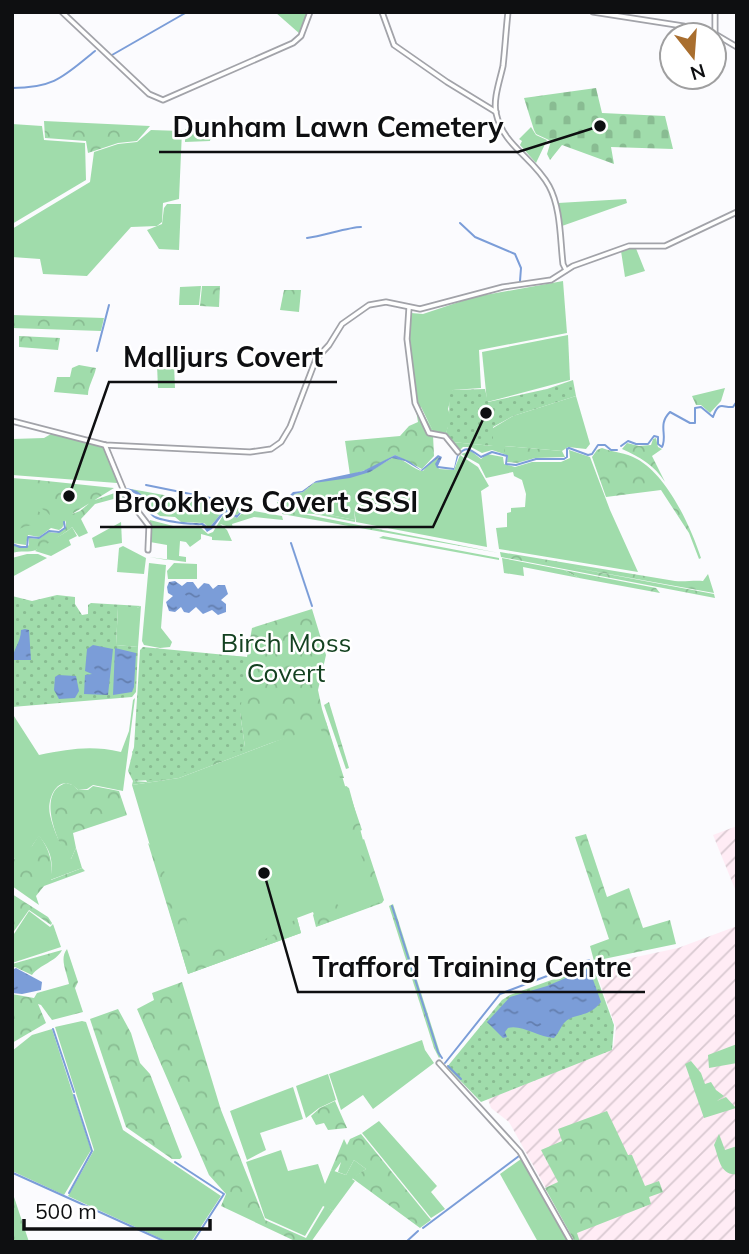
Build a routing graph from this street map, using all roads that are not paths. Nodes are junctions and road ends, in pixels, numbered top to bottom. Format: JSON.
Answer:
{"nodes":[{"id":1,"x":62,"y":12,"type":"edge"},
{"id":2,"x":310,"y":12,"type":"edge"},
{"id":3,"x":382,"y":12,"type":"edge"},
{"id":4,"x":508,"y":12,"type":"edge"},
{"id":5,"x":593,"y":12,"type":"edge"},
{"id":6,"x":658,"y":22,"type":"edge"},
{"id":7,"x":496,"y":112,"type":"junction"},
{"id":8,"x":737,"y":212,"type":"edge"},
{"id":9,"x":566,"y":270,"type":"junction"},
{"id":10,"x":409,"y":308,"type":"junction"},
{"id":11,"x":12,"y":421,"type":"edge"},
{"id":12,"x":106,"y":445,"type":"junction"},
{"id":13,"x":458,"y":452,"type":"dead end"},
{"id":14,"x":148,"y":550,"type":"dead end"},
{"id":15,"x":439,"y":1063,"type":"dead end"},
{"id":16,"x":571,"y":1242,"type":"edge"}],
"edges":[{"from":1,"to":2,"type":"street"},
{"from":3,"to":7,"type":"street"},
{"from":4,"to":7,"type":"street"},
{"from":5,"to":6,"type":"street"},
{"from":7,"to":9,"type":"street"},
{"from":8,"to":9,"type":"street"},
{"from":9,"to":10,"type":"street"},
{"from":10,"to":12,"type":"street"},
{"from":10,"to":13,"type":"street"},
{"from":11,"to":12,"type":"street"},
{"from":12,"to":14,"type":"street"},
{"from":15,"to":16,"type":"street"}]}
